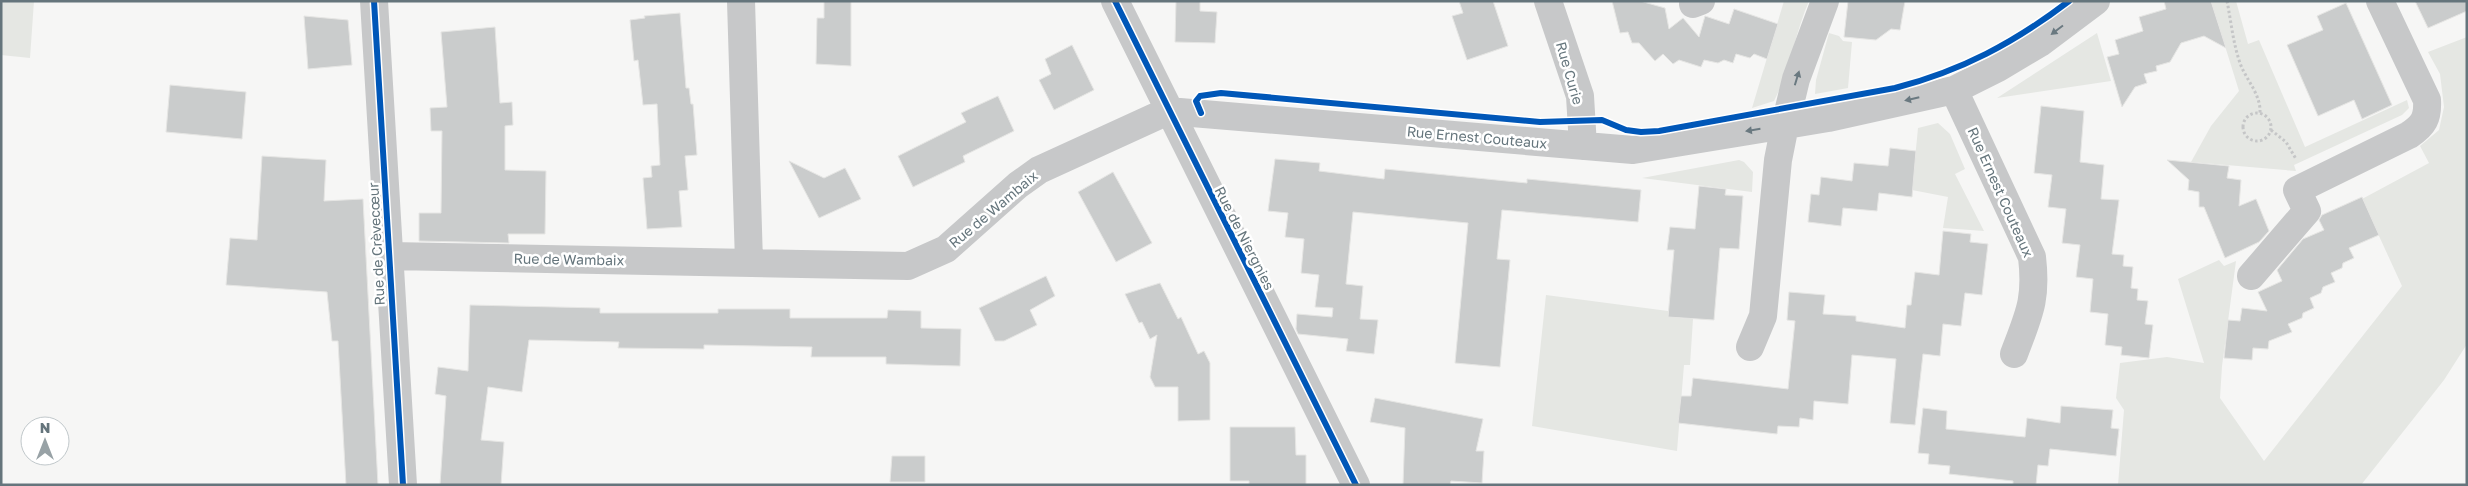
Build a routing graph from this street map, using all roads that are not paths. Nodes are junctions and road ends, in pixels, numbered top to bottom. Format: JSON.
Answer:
{"nodes":[{"id":1,"x":374,"y":1,"type":"edge"},
{"id":2,"x":741,"y":1,"type":"edge"},
{"id":3,"x":1114,"y":1,"type":"edge"},
{"id":4,"x":1548,"y":1,"type":"edge"},
{"id":5,"x":1825,"y":1,"type":"edge"},
{"id":6,"x":2096,"y":1,"type":"edge"},
{"id":7,"x":2380,"y":1,"type":"edge"},
{"id":8,"x":1954,"y":90,"type":"junction"},
{"id":9,"x":1168,"y":111,"type":"junction"},
{"id":10,"x":1785,"y":125,"type":"junction"},
{"id":11,"x":1583,"y":146,"type":"junction"},
{"id":12,"x":390,"y":256,"type":"junction"},
{"id":13,"x":749,"y":262,"type":"junction"},
{"id":14,"x":2251,"y":276,"type":"dead end"},
{"id":15,"x":1750,"y":346,"type":"dead end"},
{"id":16,"x":2014,"y":354,"type":"dead end"},
{"id":17,"x":403,"y":485,"type":"edge"},
{"id":18,"x":1356,"y":485,"type":"edge"}],
"edges":[{"from":1,"to":12,"type":"street","name":"Rue de Crèvecœur"},
{"from":2,"to":13,"type":"street"},
{"from":3,"to":9,"type":"street","name":"Rue de Niergnies"},
{"from":4,"to":11,"type":"street","name":"Rue Curie"},
{"from":10,"to":5,"type":"street","one_way":true},
{"from":6,"to":8,"type":"street","name":"Rue Ernest Couteaux","one_way":true},
{"from":7,"to":14,"type":"street"},
{"from":8,"to":10,"type":"street","name":"Rue Ernest Couteaux","one_way":true},
{"from":8,"to":16,"type":"street","name":"Rue Ernest Couteaux"},
{"from":9,"to":11,"type":"street","name":"Rue Ernest Couteaux"},
{"from":9,"to":13,"type":"street","name":"Rue de Wambaix"},
{"from":9,"to":18,"type":"street","name":"Rue de Niergnies"},
{"from":10,"to":11,"type":"street","name":"Rue Ernest Couteaux","one_way":true},
{"from":10,"to":15,"type":"street"},
{"from":12,"to":13,"type":"street","name":"Rue de Wambaix"},
{"from":12,"to":17,"type":"street","name":"Rue de Crèvecœur"}]}
